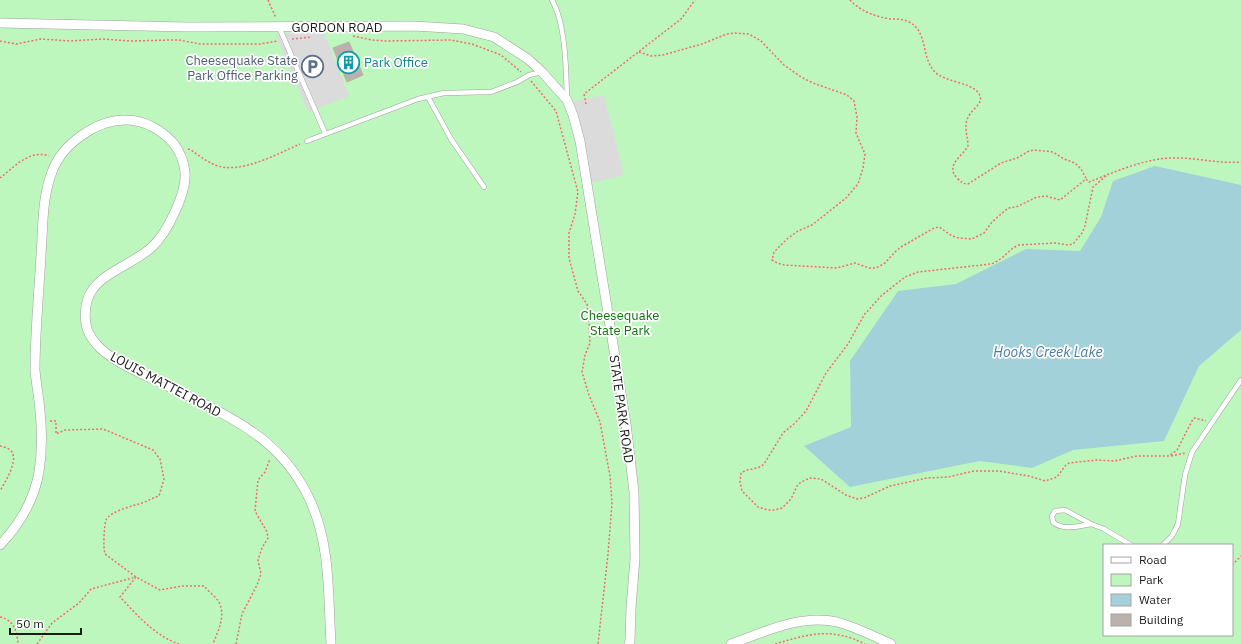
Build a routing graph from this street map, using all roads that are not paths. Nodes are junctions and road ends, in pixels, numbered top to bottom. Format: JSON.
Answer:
{"nodes":[{"id":1,"x":552,"y":0,"type":"edge"},
{"id":2,"x":0,"y":23,"type":"edge"},
{"id":3,"x":279,"y":27,"type":"junction"},
{"id":4,"x":542,"y":72,"type":"junction"},
{"id":5,"x":428,"y":97,"type":"junction"},
{"id":6,"x":567,"y":100,"type":"junction"},
{"id":7,"x":325,"y":134,"type":"junction"},
{"id":8,"x":307,"y":141,"type":"road end"},
{"id":9,"x":586,"y":179,"type":"joint"},
{"id":10,"x":484,"y":187,"type":"dead end"},
{"id":11,"x":1241,"y":380,"type":"edge"},
{"id":12,"x":1091,"y":524,"type":"junction"},
{"id":13,"x":1129,"y":544,"type":"edge"},
{"id":14,"x":1165,"y":544,"type":"edge"},
{"id":15,"x":0,"y":545,"type":"edge"},
{"id":16,"x":630,"y":643,"type":"edge"},
{"id":17,"x":331,"y":644,"type":"edge"},
{"id":18,"x":731,"y":644,"type":"edge"},
{"id":19,"x":891,"y":644,"type":"edge"}],
"edges":[{"from":1,"to":6,"type":"lane"},
{"from":2,"to":3,"type":"street","name":"GORDON ROAD"},
{"from":3,"to":4,"type":"street","name":"GORDON ROAD"},
{"from":3,"to":7,"type":"lane"},
{"from":4,"to":5,"type":"lane"},
{"from":4,"to":6,"type":"street","name":"GORDON ROAD"},
{"from":5,"to":7,"type":"lane"},
{"from":5,"to":10,"type":"lane"},
{"from":6,"to":9,"type":"street","name":"GORDON ROAD"},
{"from":7,"to":8,"type":"lane"},
{"from":9,"to":16,"type":"street","name":"STATE PARK ROAD"},
{"from":11,"to":14,"type":"lane"},
{"from":12,"to":12,"type":"lane"},
{"from":12,"to":13,"type":"lane"},
{"from":15,"to":17,"type":"street","name":"LOUIS MATTEI ROAD"},
{"from":18,"to":19,"type":"street"}]}
